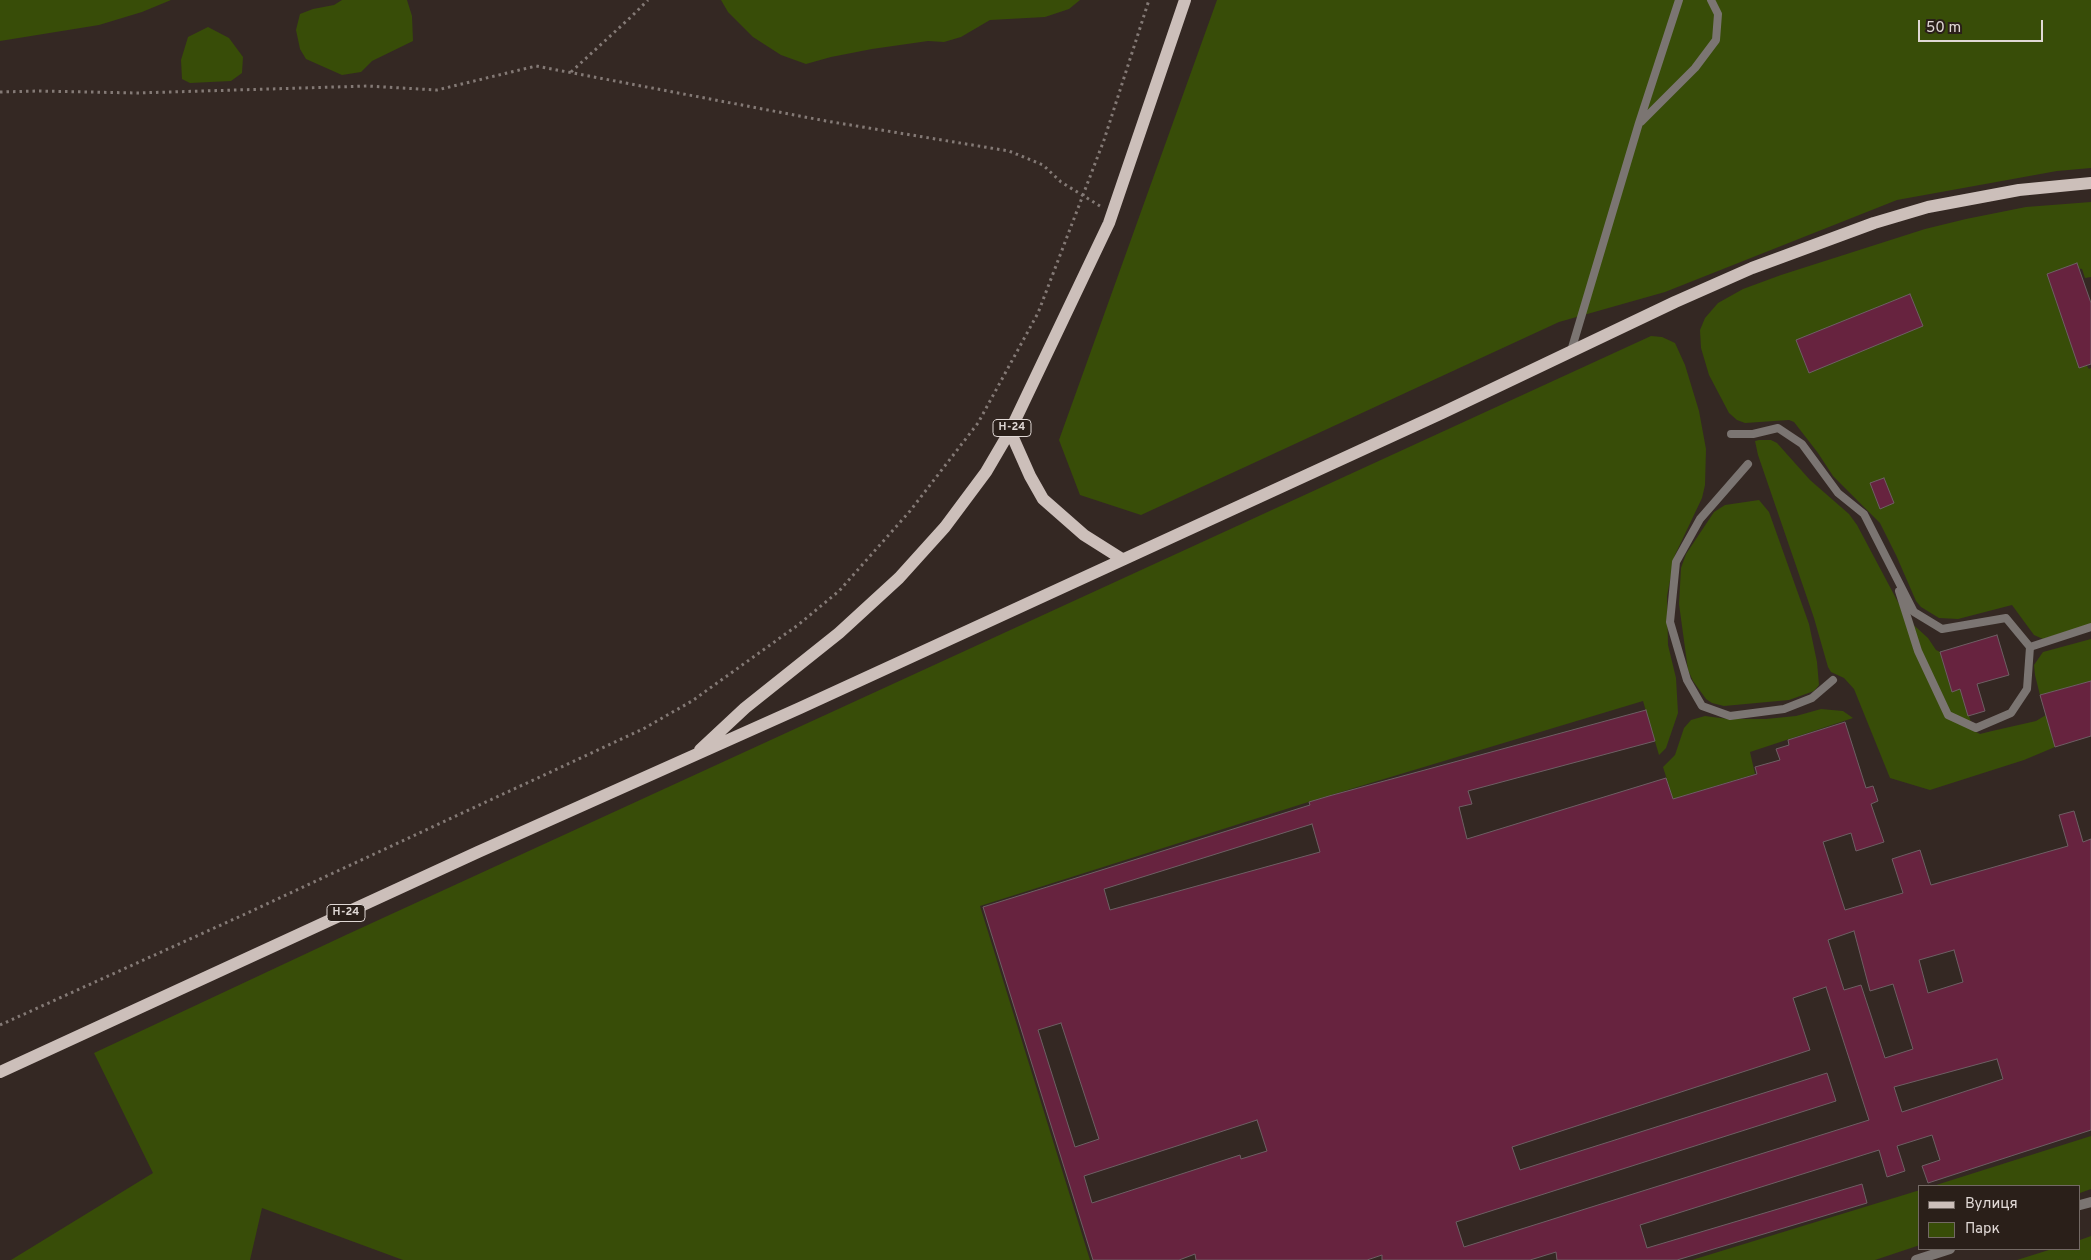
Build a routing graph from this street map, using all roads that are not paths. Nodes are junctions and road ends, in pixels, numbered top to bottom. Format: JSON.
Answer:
{"nodes":[{"id":1,"x":1185,"y":0,"type":"edge"},
{"id":2,"x":1679,"y":0,"type":"edge"},
{"id":3,"x":1711,"y":0,"type":"edge"},
{"id":4,"x":1639,"y":123,"type":"junction"},
{"id":5,"x":2091,"y":184,"type":"edge"},
{"id":6,"x":1571,"y":351,"type":"junction"},
{"id":7,"x":1010,"y":431,"type":"junction"},
{"id":8,"x":1731,"y":434,"type":"dead end"},
{"id":9,"x":1748,"y":464,"type":"dead end"},
{"id":10,"x":1122,"y":559,"type":"junction"},
{"id":11,"x":1894,"y":572,"type":"junction"},
{"id":12,"x":2091,"y":627,"type":"edge"},
{"id":13,"x":2030,"y":647,"type":"junction"},
{"id":14,"x":1832,"y":680,"type":"dead end"},
{"id":15,"x":693,"y":757,"type":"junction"},
{"id":16,"x":0,"y":1072,"type":"edge"},
{"id":17,"x":1947,"y":1250,"type":"edge"},
{"id":18,"x":1916,"y":1260,"type":"edge"}],
"edges":[{"from":1,"to":7,"type":"main road","number":"Н-24"},
{"from":2,"to":4,"type":"lane"},
{"from":3,"to":4,"type":"lane"},
{"from":4,"to":6,"type":"lane"},
{"from":5,"to":6,"type":"main road"},
{"from":6,"to":10,"type":"main road"},
{"from":7,"to":10,"type":"main road"},
{"from":7,"to":15,"type":"main road","number":"Н-24"},
{"from":8,"to":11,"type":"lane"},
{"from":9,"to":14,"type":"lane"},
{"from":10,"to":15,"type":"main road"},
{"from":11,"to":13,"type":"lane"},
{"from":11,"to":13,"type":"lane"},
{"from":12,"to":13,"type":"lane"},
{"from":15,"to":16,"type":"main road","number":"Н-24"},
{"from":17,"to":18,"type":"street"}]}
